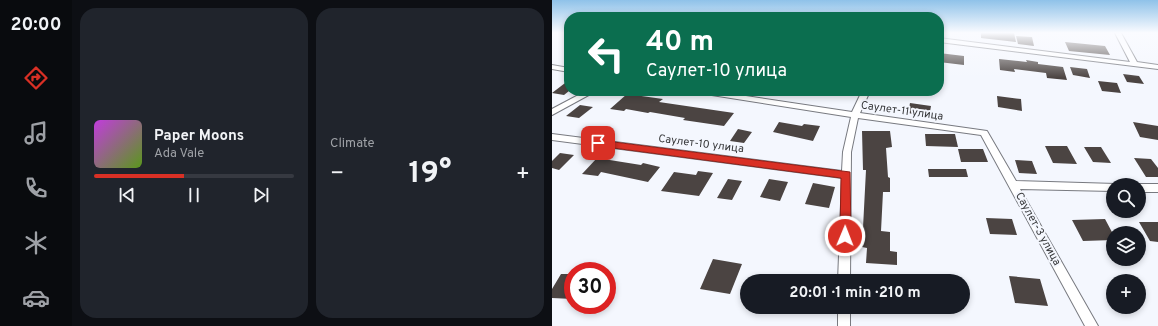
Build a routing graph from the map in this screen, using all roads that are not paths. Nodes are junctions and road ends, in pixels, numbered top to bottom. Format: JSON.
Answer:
{"nodes":[{"id":1,"x":1006,"y":48,"type":"edge"},
{"id":2,"x":1126,"y":48,"type":"edge"},
{"id":3,"x":1135,"y":64,"type":"junction"},
{"id":4,"x":552,"y":67,"type":"edge"},
{"id":5,"x":1158,"y":67,"type":"edge"},
{"id":6,"x":564,"y":69,"type":"edge"},
{"id":7,"x":582,"y":96,"type":"edge"},
{"id":8,"x":732,"y":96,"type":"edge"},
{"id":9,"x":864,"y":96,"type":"edge"},
{"id":10,"x":552,"y":112,"type":"edge"},
{"id":11,"x":855,"y":115,"type":"junction"},
{"id":12,"x":984,"y":133,"type":"joint"},
{"id":13,"x":552,"y":137,"type":"edge"},
{"id":14,"x":846,"y":175,"type":"junction"},
{"id":15,"x":1013,"y":184,"type":"junction"},
{"id":16,"x":1106,"y":187,"type":"edge"},
{"id":17,"x":1146,"y":188,"type":"edge"},
{"id":18,"x":1158,"y":188,"type":"edge"},
{"id":19,"x":844,"y":274,"type":"edge"},
{"id":20,"x":844,"y":314,"type":"edge"},
{"id":21,"x":844,"y":326,"type":"edge"},
{"id":22,"x":1092,"y":326,"type":"edge"}],
"edges":[{"from":1,"to":3,"type":"street"},
{"from":2,"to":3,"type":"street"},
{"from":3,"to":5,"type":"street"},
{"from":4,"to":6,"type":"street"},
{"from":7,"to":10,"type":"street"},
{"from":8,"to":11,"type":"street","name":"Саулет-11 улица"},
{"from":9,"to":11,"type":"street"},
{"from":11,"to":12,"type":"street","name":"Саулет-11 улица"},
{"from":11,"to":14,"type":"street"},
{"from":12,"to":15,"type":"street","name":"Саулет-3 улица"},
{"from":13,"to":14,"type":"street","name":"Саулет-10 улица"},
{"from":14,"to":19,"type":"street"},
{"from":15,"to":16,"type":"street"},
{"from":15,"to":22,"type":"street","name":"Саулет-3 улица"},
{"from":17,"to":18,"type":"street"},
{"from":20,"to":21,"type":"street"}]}
